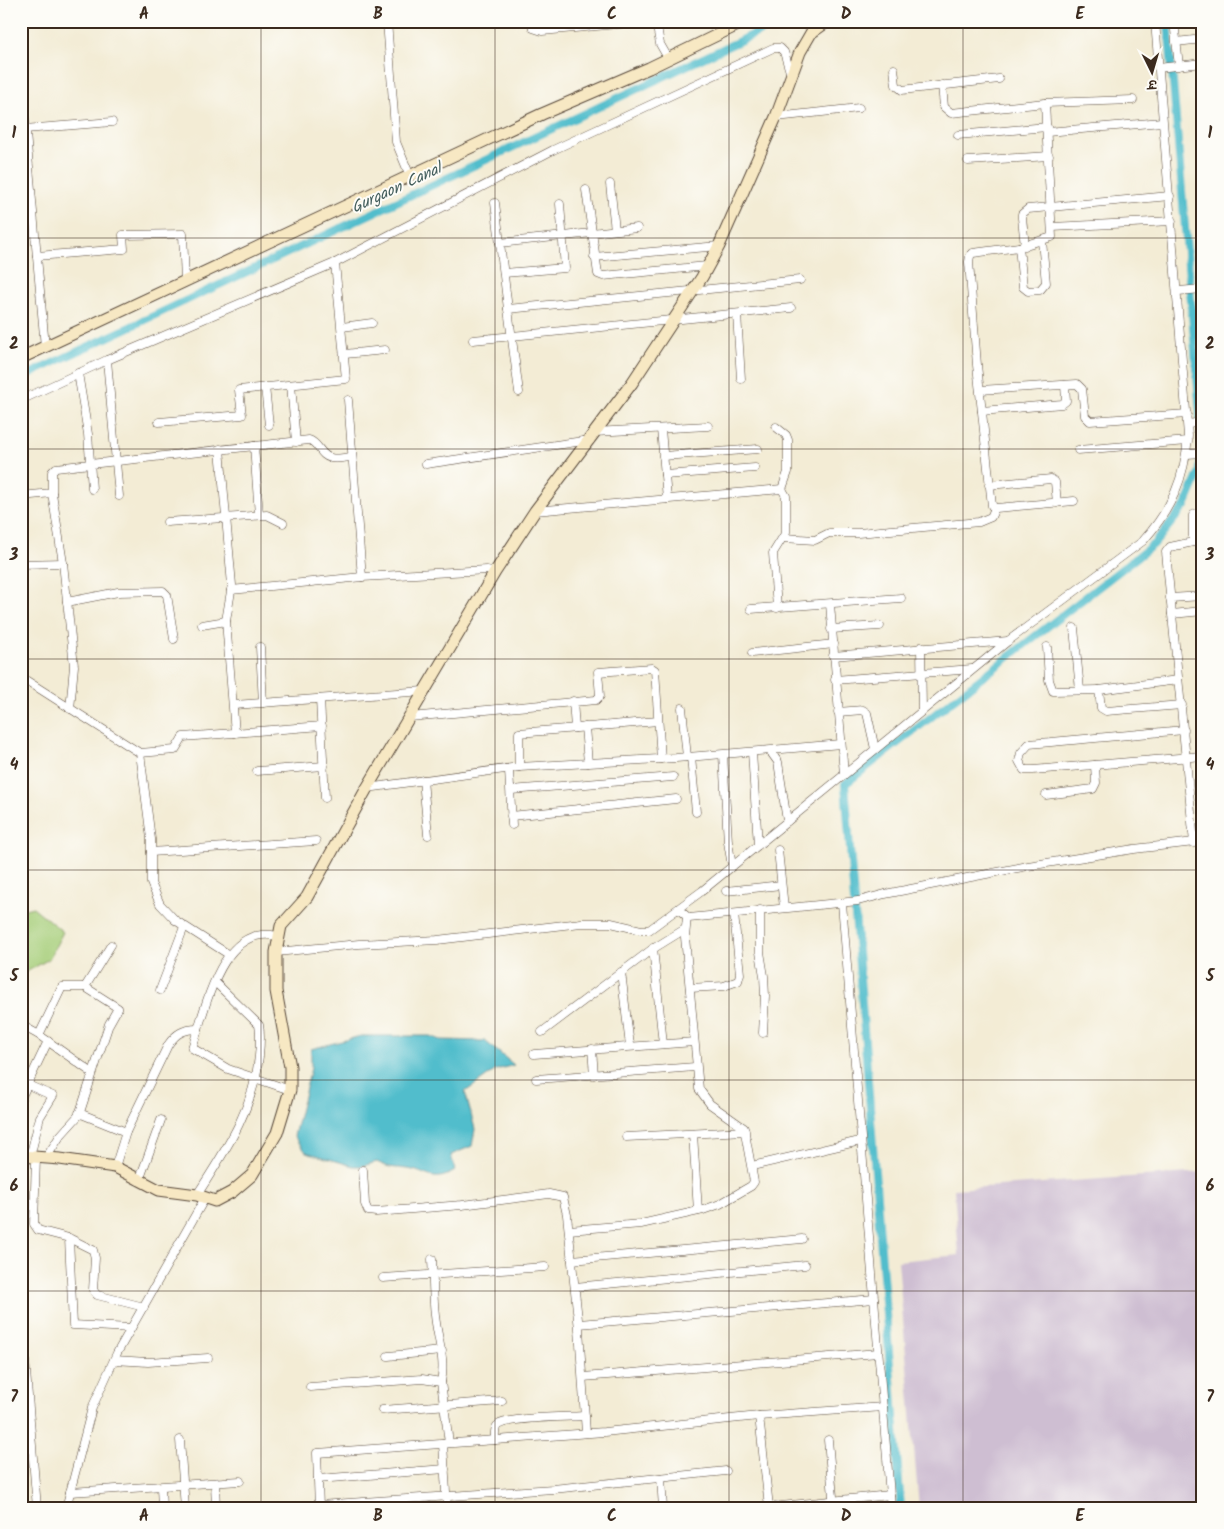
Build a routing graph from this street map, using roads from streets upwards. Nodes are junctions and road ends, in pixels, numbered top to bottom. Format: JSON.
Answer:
{"nodes":[{"id":1,"x":387,"y":21,"type":"edge"},
{"id":2,"x":531,"y":21,"type":"edge"},
{"id":3,"x":650,"y":21,"type":"edge"},
{"id":4,"x":656,"y":21,"type":"edge"},
{"id":5,"x":746,"y":21,"type":"edge"},
{"id":6,"x":828,"y":21,"type":"edge"},
{"id":7,"x":1155,"y":21,"type":"edge"},
{"id":8,"x":1174,"y":21,"type":"edge"},
{"id":9,"x":1203,"y":39,"type":"edge"},
{"id":10,"x":1176,"y":42,"type":"junction"},
{"id":11,"x":668,"y":58,"type":"junction"},
{"id":12,"x":1203,"y":63,"type":"edge"},
{"id":13,"x":1173,"y":66,"type":"junction"},
{"id":14,"x":1158,"y":68,"type":"junction"},
{"id":15,"x":894,"y":69,"type":"dead end"},
{"id":16,"x":791,"y":75,"type":"junction"},
{"id":17,"x":21,"y":78,"type":"edge"},
{"id":18,"x":999,"y":79,"type":"dead end"},
{"id":19,"x":942,"y":85,"type":"junction"},
{"id":20,"x":1133,"y":100,"type":"dead end"},
{"id":21,"x":1045,"y":103,"type":"junction"},
{"id":22,"x":859,"y":108,"type":"dead end"},
{"id":23,"x":776,"y":117,"type":"junction"},
{"id":24,"x":23,"y":119,"type":"edge"},
{"id":25,"x":112,"y":122,"type":"dead end"},
{"id":26,"x":1162,"y":122,"type":"junction"},
{"id":27,"x":25,"y":129,"type":"junction"},
{"id":28,"x":1047,"y":130,"type":"junction"},
{"id":29,"x":958,"y":136,"type":"dead end"},
{"id":30,"x":1049,"y":156,"type":"junction"},
{"id":31,"x":968,"y":161,"type":"dead end"},
{"id":32,"x":410,"y":176,"type":"junction"},
{"id":33,"x":610,"y":184,"type":"dead end"},
{"id":34,"x":586,"y":190,"type":"dead end"},
{"id":35,"x":1170,"y":196,"type":"junction"},
{"id":36,"x":495,"y":203,"type":"dead end"},
{"id":37,"x":560,"y":204,"type":"dead end"},
{"id":38,"x":1052,"y":207,"type":"junction"},
{"id":39,"x":1172,"y":221,"type":"junction"},
{"id":40,"x":1052,"y":227,"type":"junction"},
{"id":41,"x":637,"y":228,"type":"dead end"},
{"id":42,"x":615,"y":230,"type":"junction"},
{"id":43,"x":590,"y":232,"type":"junction"},
{"id":44,"x":563,"y":236,"type":"junction"},
{"id":45,"x":1042,"y":241,"type":"junction"},
{"id":46,"x":500,"y":243,"type":"junction"},
{"id":47,"x":719,"y":246,"type":"junction"},
{"id":48,"x":1022,"y":246,"type":"junction"},
{"id":49,"x":37,"y":256,"type":"junction"},
{"id":50,"x":594,"y":257,"type":"junction"},
{"id":51,"x":335,"y":263,"type":"junction"},
{"id":52,"x":707,"y":266,"type":"junction"},
{"id":53,"x":504,"y":273,"type":"junction"},
{"id":54,"x":800,"y":280,"type":"dead end"},
{"id":55,"x":185,"y":282,"type":"junction"},
{"id":56,"x":1203,"y":289,"type":"edge"},
{"id":57,"x":694,"y":290,"type":"junction"},
{"id":58,"x":1178,"y":291,"type":"junction"},
{"id":59,"x":508,"y":308,"type":"junction"},
{"id":60,"x":791,"y":308,"type":"dead end"},
{"id":61,"x":737,"y":314,"type":"junction"},
{"id":62,"x":675,"y":319,"type":"junction"},
{"id":63,"x":372,"y":323,"type":"dead end"},
{"id":64,"x":342,"y":327,"type":"junction"},
{"id":65,"x":512,"y":335,"type":"junction"},
{"id":66,"x":474,"y":340,"type":"dead end"},
{"id":67,"x":45,"y":347,"type":"junction"},
{"id":68,"x":385,"y":350,"type":"dead end"},
{"id":69,"x":345,"y":354,"type":"junction"},
{"id":70,"x":21,"y":358,"type":"edge"},
{"id":71,"x":107,"y":360,"type":"junction"},
{"id":72,"x":78,"y":373,"type":"junction"},
{"id":73,"x":741,"y":379,"type":"dead end"},
{"id":74,"x":1065,"y":384,"type":"junction"},
{"id":75,"x":291,"y":385,"type":"junction"},
{"id":76,"x":265,"y":387,"type":"junction"},
{"id":77,"x":980,"y":390,"type":"junction"},
{"id":78,"x":519,"y":392,"type":"dead end"},
{"id":79,"x":21,"y":400,"type":"edge"},
{"id":80,"x":348,"y":400,"type":"dead end"},
{"id":81,"x":982,"y":411,"type":"junction"},
{"id":82,"x":1187,"y":414,"type":"junction"},
{"id":83,"x":159,"y":422,"type":"dead end"},
{"id":84,"x":1200,"y":422,"type":"edge"},
{"id":85,"x":1188,"y":424,"type":"junction"},
{"id":86,"x":269,"y":425,"type":"dead end"},
{"id":87,"x":708,"y":426,"type":"dead end"},
{"id":88,"x":776,"y":427,"type":"dead end"},
{"id":89,"x":661,"y":429,"type":"junction"},
{"id":90,"x":592,"y":436,"type":"junction"},
{"id":91,"x":1188,"y":441,"type":"junction"},
{"id":92,"x":296,"y":442,"type":"junction"},
{"id":93,"x":254,"y":446,"type":"junction"},
{"id":94,"x":220,"y":449,"type":"junction"},
{"id":95,"x":758,"y":449,"type":"dead end"},
{"id":96,"x":1078,"y":450,"type":"dead end"},
{"id":97,"x":1195,"y":453,"type":"edge"},
{"id":98,"x":352,"y":456,"type":"junction"},
{"id":99,"x":663,"y":456,"type":"junction"},
{"id":100,"x":116,"y":462,"type":"junction"},
{"id":101,"x":90,"y":464,"type":"junction"},
{"id":102,"x":426,"y":464,"type":"dead end"},
{"id":103,"x":756,"y":468,"type":"dead end"},
{"id":104,"x":665,"y":475,"type":"junction"},
{"id":105,"x":990,"y":484,"type":"junction"},
{"id":106,"x":92,"y":489,"type":"dead end"},
{"id":107,"x":782,"y":489,"type":"junction"},
{"id":108,"x":52,"y":494,"type":"junction"},
{"id":109,"x":21,"y":496,"type":"edge"},
{"id":110,"x":119,"y":496,"type":"dead end"},
{"id":111,"x":666,"y":499,"type":"junction"},
{"id":112,"x":1074,"y":501,"type":"dead end"},
{"id":113,"x":1203,"y":502,"type":"edge"},
{"id":114,"x":1057,"y":503,"type":"junction"},
{"id":115,"x":995,"y":508,"type":"junction"},
{"id":116,"x":535,"y":511,"type":"junction"},
{"id":117,"x":1202,"y":511,"type":"edge"},
{"id":118,"x":259,"y":515,"type":"junction"},
{"id":119,"x":228,"y":518,"type":"junction"},
{"id":120,"x":167,"y":522,"type":"dead end"},
{"id":121,"x":283,"y":523,"type":"dead end"},
{"id":122,"x":784,"y":538,"type":"junction"},
{"id":123,"x":1192,"y":542,"type":"junction"},
{"id":124,"x":1203,"y":544,"type":"edge"},
{"id":125,"x":63,"y":562,"type":"junction"},
{"id":126,"x":21,"y":564,"type":"edge"},
{"id":127,"x":495,"y":572,"type":"junction"},
{"id":128,"x":362,"y":577,"type":"junction"},
{"id":129,"x":231,"y":590,"type":"junction"},
{"id":130,"x":1203,"y":596,"type":"edge"},
{"id":131,"x":901,"y":598,"type":"dead end"},
{"id":132,"x":1170,"y":598,"type":"junction"},
{"id":133,"x":67,"y":602,"type":"junction"},
{"id":134,"x":830,"y":604,"type":"junction"},
{"id":135,"x":777,"y":608,"type":"junction"},
{"id":136,"x":751,"y":609,"type":"dead end"},
{"id":137,"x":1203,"y":611,"type":"edge"},
{"id":138,"x":1172,"y":614,"type":"junction"},
{"id":139,"x":226,"y":621,"type":"junction"},
{"id":140,"x":202,"y":625,"type":"dead end"},
{"id":141,"x":880,"y":626,"type":"dead end"},
{"id":142,"x":1074,"y":628,"type":"dead end"},
{"id":143,"x":831,"y":629,"type":"junction"},
{"id":144,"x":174,"y":639,"type":"dead end"},
{"id":145,"x":1008,"y":641,"type":"junction"},
{"id":146,"x":834,"y":644,"type":"junction"},
{"id":147,"x":260,"y":646,"type":"dead end"},
{"id":148,"x":921,"y":647,"type":"junction"},
{"id":149,"x":1047,"y":647,"type":"dead end"},
{"id":150,"x":752,"y":653,"type":"dead end"},
{"id":151,"x":833,"y":656,"type":"junction"},
{"id":152,"x":972,"y":669,"type":"junction"},
{"id":153,"x":922,"y":672,"type":"junction"},
{"id":154,"x":21,"y":678,"type":"edge"},
{"id":155,"x":835,"y":680,"type":"junction"},
{"id":156,"x":1178,"y":680,"type":"junction"},
{"id":157,"x":1080,"y":690,"type":"junction"},
{"id":158,"x":1099,"y":690,"type":"junction"},
{"id":159,"x":424,"y":691,"type":"junction"},
{"id":160,"x":320,"y":699,"type":"junction"},
{"id":161,"x":573,"y":701,"type":"junction"},
{"id":162,"x":263,"y":702,"type":"junction"},
{"id":163,"x":234,"y":705,"type":"junction"},
{"id":164,"x":1182,"y":705,"type":"junction"},
{"id":165,"x":682,"y":708,"type":"dead end"},
{"id":166,"x":70,"y":709,"type":"junction"},
{"id":167,"x":922,"y":711,"type":"junction"},
{"id":168,"x":838,"y":712,"type":"junction"},
{"id":169,"x":410,"y":717,"type":"junction"},
{"id":170,"x":658,"y":721,"type":"junction"},
{"id":171,"x":322,"y":726,"type":"junction"},
{"id":172,"x":585,"y":727,"type":"junction"},
{"id":173,"x":575,"y":728,"type":"junction"},
{"id":174,"x":1184,"y":730,"type":"junction"},
{"id":175,"x":235,"y":733,"type":"junction"},
{"id":176,"x":841,"y":744,"type":"junction"},
{"id":177,"x":875,"y":749,"type":"junction"},
{"id":178,"x":770,"y":751,"type":"junction"},
{"id":179,"x":752,"y":752,"type":"junction"},
{"id":180,"x":140,"y":753,"type":"junction"},
{"id":181,"x":723,"y":755,"type":"junction"},
{"id":182,"x":1203,"y":756,"type":"edge"},
{"id":183,"x":689,"y":757,"type":"junction"},
{"id":184,"x":1186,"y":757,"type":"junction"},
{"id":185,"x":661,"y":759,"type":"junction"},
{"id":186,"x":588,"y":763,"type":"junction"},
{"id":187,"x":1095,"y":765,"type":"junction"},
{"id":188,"x":324,"y":766,"type":"junction"},
{"id":189,"x":519,"y":767,"type":"junction"},
{"id":190,"x":509,"y":770,"type":"junction"},
{"id":191,"x":257,"y":771,"type":"dead end"},
{"id":192,"x":844,"y":774,"type":"junction"},
{"id":193,"x":673,"y":777,"type":"dead end"},
{"id":194,"x":423,"y":780,"type":"junction"},
{"id":195,"x":366,"y":788,"type":"junction"},
{"id":196,"x":511,"y":790,"type":"junction"},
{"id":197,"x":1046,"y":795,"type":"dead end"},
{"id":198,"x":325,"y":798,"type":"dead end"},
{"id":199,"x":676,"y":799,"type":"dead end"},
{"id":200,"x":696,"y":812,"type":"dead end"},
{"id":201,"x":511,"y":816,"type":"junction"},
{"id":202,"x":787,"y":821,"type":"junction"},
{"id":203,"x":512,"y":826,"type":"dead end"},
{"id":204,"x":428,"y":835,"type":"dead end"},
{"id":205,"x":316,"y":841,"type":"dead end"},
{"id":206,"x":1203,"y":841,"type":"edge"},
{"id":207,"x":1194,"y":843,"type":"junction"},
{"id":208,"x":758,"y":845,"type":"junction"},
{"id":209,"x":778,"y":850,"type":"dead end"},
{"id":210,"x":151,"y":852,"type":"junction"},
{"id":211,"x":732,"y":866,"type":"junction"},
{"id":212,"x":781,"y":885,"type":"junction"},
{"id":213,"x":726,"y":891,"type":"dead end"},
{"id":214,"x":844,"y":903,"type":"junction"},
{"id":215,"x":784,"y":908,"type":"junction"},
{"id":216,"x":760,"y":910,"type":"junction"},
{"id":217,"x":683,"y":914,"type":"junction"},
{"id":218,"x":734,"y":914,"type":"junction"},
{"id":219,"x":184,"y":927,"type":"junction"},
{"id":220,"x":685,"y":929,"type":"junction"},
{"id":221,"x":278,"y":936,"type":"junction"},
{"id":222,"x":111,"y":945,"type":"dead end"},
{"id":223,"x":654,"y":948,"type":"junction"},
{"id":224,"x":276,"y":952,"type":"junction"},
{"id":225,"x":228,"y":954,"type":"junction"},
{"id":226,"x":621,"y":972,"type":"junction"},
{"id":227,"x":215,"y":982,"type":"junction"},
{"id":228,"x":85,"y":987,"type":"junction"},
{"id":229,"x":690,"y":988,"type":"junction"},
{"id":230,"x":160,"y":990,"type":"dead end"},
{"id":231,"x":21,"y":1025,"type":"edge"},
{"id":232,"x":198,"y":1029,"type":"junction"},
{"id":233,"x":542,"y":1032,"type":"dead end"},
{"id":234,"x":763,"y":1033,"type":"dead end"},
{"id":235,"x":39,"y":1034,"type":"junction"},
{"id":236,"x":48,"y":1041,"type":"junction"},
{"id":237,"x":694,"y":1042,"type":"junction"},
{"id":238,"x":663,"y":1044,"type":"junction"},
{"id":239,"x":630,"y":1046,"type":"junction"},
{"id":240,"x":592,"y":1049,"type":"junction"},
{"id":241,"x":534,"y":1054,"type":"dead end"},
{"id":242,"x":695,"y":1067,"type":"junction"},
{"id":243,"x":91,"y":1072,"type":"junction"},
{"id":244,"x":594,"y":1075,"type":"junction"},
{"id":245,"x":256,"y":1079,"type":"junction"},
{"id":246,"x":536,"y":1079,"type":"dead end"},
{"id":247,"x":28,"y":1085,"type":"junction"},
{"id":248,"x":290,"y":1090,"type":"junction"},
{"id":249,"x":21,"y":1098,"type":"edge"},
{"id":250,"x":79,"y":1113,"type":"junction"},
{"id":251,"x":162,"y":1120,"type":"dead end"},
{"id":252,"x":126,"y":1132,"type":"junction"},
{"id":253,"x":745,"y":1132,"type":"junction"},
{"id":254,"x":693,"y":1134,"type":"junction"},
{"id":255,"x":626,"y":1137,"type":"dead end"},
{"id":256,"x":860,"y":1141,"type":"junction"},
{"id":257,"x":34,"y":1157,"type":"edge"},
{"id":258,"x":752,"y":1166,"type":"junction"},
{"id":259,"x":115,"y":1168,"type":"junction"},
{"id":260,"x":363,"y":1170,"type":"dead end"},
{"id":261,"x":138,"y":1181,"type":"junction"},
{"id":262,"x":201,"y":1196,"type":"junction"},
{"id":263,"x":698,"y":1211,"type":"junction"},
{"id":264,"x":569,"y":1230,"type":"junction"},
{"id":265,"x":69,"y":1238,"type":"junction"},
{"id":266,"x":802,"y":1239,"type":"dead end"},
{"id":267,"x":432,"y":1259,"type":"dead end"},
{"id":268,"x":572,"y":1260,"type":"junction"},
{"id":269,"x":805,"y":1265,"type":"dead end"},
{"id":270,"x":545,"y":1267,"type":"dead end"},
{"id":271,"x":433,"y":1275,"type":"junction"},
{"id":272,"x":383,"y":1278,"type":"dead end"},
{"id":273,"x":575,"y":1287,"type":"junction"},
{"id":274,"x":874,"y":1299,"type":"junction"},
{"id":275,"x":144,"y":1307,"type":"junction"},
{"id":276,"x":21,"y":1309,"type":"edge"},
{"id":277,"x":578,"y":1324,"type":"junction"},
{"id":278,"x":131,"y":1328,"type":"junction"},
{"id":279,"x":442,"y":1351,"type":"junction"},
{"id":280,"x":878,"y":1353,"type":"junction"},
{"id":281,"x":388,"y":1356,"type":"dead end"},
{"id":282,"x":208,"y":1358,"type":"dead end"},
{"id":283,"x":114,"y":1360,"type":"junction"},
{"id":284,"x":583,"y":1377,"type":"junction"},
{"id":285,"x":441,"y":1382,"type":"junction"},
{"id":286,"x":310,"y":1387,"type":"dead end"},
{"id":287,"x":502,"y":1401,"type":"dead end"},
{"id":288,"x":445,"y":1405,"type":"junction"},
{"id":289,"x":882,"y":1407,"type":"junction"},
{"id":290,"x":382,"y":1410,"type":"dead end"},
{"id":291,"x":585,"y":1416,"type":"junction"},
{"id":292,"x":758,"y":1416,"type":"junction"},
{"id":293,"x":31,"y":1420,"type":"junction"},
{"id":294,"x":21,"y":1421,"type":"edge"},
{"id":295,"x":586,"y":1433,"type":"junction"},
{"id":296,"x":180,"y":1440,"type":"dead end"},
{"id":297,"x":495,"y":1440,"type":"junction"},
{"id":298,"x":828,"y":1440,"type":"dead end"},
{"id":299,"x":446,"y":1443,"type":"junction"},
{"id":300,"x":445,"y":1469,"type":"junction"},
{"id":301,"x":726,"y":1471,"type":"dead end"},
{"id":302,"x":318,"y":1478,"type":"junction"},
{"id":303,"x":661,"y":1478,"type":"junction"},
{"id":304,"x":240,"y":1481,"type":"dead end"},
{"id":305,"x":214,"y":1483,"type":"junction"},
{"id":306,"x":183,"y":1486,"type":"junction"},
{"id":307,"x":162,"y":1487,"type":"junction"},
{"id":308,"x":70,"y":1492,"type":"junction"},
{"id":309,"x":446,"y":1496,"type":"junction"},
{"id":310,"x":890,"y":1496,"type":"junction"},
{"id":311,"x":834,"y":1504,"type":"edge"},
{"id":312,"x":319,"y":1506,"type":"edge"},
{"id":313,"x":765,"y":1507,"type":"edge"},
{"id":314,"x":37,"y":1508,"type":"edge"},
{"id":315,"x":66,"y":1508,"type":"edge"},
{"id":316,"x":162,"y":1508,"type":"edge"},
{"id":317,"x":185,"y":1508,"type":"edge"},
{"id":318,"x":216,"y":1508,"type":"edge"},
{"id":319,"x":447,"y":1508,"type":"edge"},
{"id":320,"x":663,"y":1508,"type":"edge"},
{"id":321,"x":891,"y":1508,"type":"edge"}],
"edges":[{"from":1,"to":32,"type":"street"},
{"from":2,"to":3,"type":"street"},
{"from":4,"to":11,"type":"street"},
{"from":5,"to":11,"type":"street"},
{"from":6,"to":16,"type":"street"},
{"from":7,"to":14,"type":"street"},
{"from":8,"to":10,"type":"street"},
{"from":9,"to":10,"type":"street"},
{"from":10,"to":13,"type":"street"},
{"from":11,"to":32,"type":"street"},
{"from":12,"to":13,"type":"street"},
{"from":13,"to":14,"type":"street"},
{"from":14,"to":26,"type":"street"},
{"from":15,"to":19,"type":"street"},
{"from":16,"to":23,"type":"street"},
{"from":16,"to":51,"type":"street"},
{"from":17,"to":24,"type":"street"},
{"from":18,"to":19,"type":"street"},
{"from":19,"to":21,"type":"street"},
{"from":20,"to":21,"type":"street"},
{"from":21,"to":28,"type":"street"},
{"from":22,"to":23,"type":"street"},
{"from":23,"to":47,"type":"street"},
{"from":24,"to":27,"type":"street"},
{"from":25,"to":27,"type":"street"},
{"from":26,"to":28,"type":"street"},
{"from":26,"to":35,"type":"street"},
{"from":27,"to":49,"type":"street"},
{"from":28,"to":29,"type":"street"},
{"from":28,"to":30,"type":"street"},
{"from":30,"to":31,"type":"street"},
{"from":30,"to":38,"type":"street"},
{"from":32,"to":55,"type":"street"},
{"from":33,"to":42,"type":"street"},
{"from":34,"to":43,"type":"street"},
{"from":35,"to":38,"type":"street"},
{"from":35,"to":39,"type":"street"},
{"from":36,"to":46,"type":"street"},
{"from":37,"to":44,"type":"street"},
{"from":38,"to":40,"type":"street"},
{"from":38,"to":48,"type":"street"},
{"from":39,"to":40,"type":"street"},
{"from":39,"to":58,"type":"street"},
{"from":40,"to":45,"type":"street"},
{"from":41,"to":42,"type":"street"},
{"from":42,"to":43,"type":"street"},
{"from":43,"to":44,"type":"street"},
{"from":43,"to":50,"type":"street"},
{"from":44,"to":46,"type":"street"},
{"from":44,"to":53,"type":"street"},
{"from":45,"to":48,"type":"street"},
{"from":45,"to":48,"type":"street"},
{"from":46,"to":53,"type":"street"},
{"from":47,"to":50,"type":"street"},
{"from":47,"to":52,"type":"street"},
{"from":48,"to":77,"type":"street"},
{"from":49,"to":55,"type":"street"},
{"from":49,"to":67,"type":"street"},
{"from":50,"to":52,"type":"street"},
{"from":51,"to":64,"type":"street"},
{"from":51,"to":71,"type":"street"},
{"from":52,"to":57,"type":"street"},
{"from":53,"to":59,"type":"street"},
{"from":54,"to":57,"type":"street"},
{"from":55,"to":67,"type":"street"},
{"from":56,"to":58,"type":"street"},
{"from":57,"to":59,"type":"street"},
{"from":57,"to":62,"type":"street"},
{"from":58,"to":82,"type":"street"},
{"from":59,"to":65,"type":"street"},
{"from":60,"to":61,"type":"street"},
{"from":61,"to":62,"type":"street"},
{"from":61,"to":73,"type":"street"},
{"from":62,"to":65,"type":"street"},
{"from":62,"to":90,"type":"street"},
{"from":63,"to":64,"type":"street"},
{"from":64,"to":69,"type":"street"},
{"from":65,"to":66,"type":"street"},
{"from":65,"to":78,"type":"street"},
{"from":67,"to":70,"type":"street"},
{"from":68,"to":69,"type":"street"},
{"from":69,"to":75,"type":"street"},
{"from":71,"to":72,"type":"street"},
{"from":71,"to":100,"type":"street"},
{"from":72,"to":79,"type":"street"},
{"from":72,"to":101,"type":"street"},
{"from":74,"to":77,"type":"street"},
{"from":74,"to":81,"type":"street"},
{"from":74,"to":82,"type":"street"},
{"from":75,"to":76,"type":"street"},
{"from":75,"to":92,"type":"street"},
{"from":76,"to":83,"type":"street"},
{"from":76,"to":86,"type":"street"},
{"from":77,"to":81,"type":"street"},
{"from":80,"to":98,"type":"street"},
{"from":81,"to":105,"type":"street"},
{"from":82,"to":85,"type":"street"},
{"from":84,"to":85,"type":"street"},
{"from":85,"to":91,"type":"street"},
{"from":87,"to":89,"type":"street"},
{"from":88,"to":107,"type":"street"},
{"from":89,"to":90,"type":"street"},
{"from":89,"to":99,"type":"street"},
{"from":90,"to":102,"type":"street"},
{"from":90,"to":116,"type":"street"},
{"from":91,"to":96,"type":"street"},
{"from":91,"to":97,"type":"street"},
{"from":92,"to":93,"type":"street"},
{"from":92,"to":98,"type":"street"},
{"from":93,"to":94,"type":"street"},
{"from":93,"to":118,"type":"street"},
{"from":94,"to":100,"type":"street"},
{"from":94,"to":119,"type":"street"},
{"from":95,"to":99,"type":"street"},
{"from":97,"to":145,"type":"street"},
{"from":98,"to":128,"type":"street"},
{"from":99,"to":104,"type":"street"},
{"from":100,"to":101,"type":"street"},
{"from":100,"to":110,"type":"street"},
{"from":101,"to":106,"type":"street"},
{"from":101,"to":108,"type":"street"},
{"from":103,"to":104,"type":"street"},
{"from":104,"to":111,"type":"street"},
{"from":105,"to":114,"type":"street"},
{"from":105,"to":115,"type":"street"},
{"from":107,"to":111,"type":"street"},
{"from":107,"to":122,"type":"street"},
{"from":108,"to":109,"type":"street"},
{"from":108,"to":125,"type":"street"},
{"from":111,"to":116,"type":"street"},
{"from":112,"to":114,"type":"street"},
{"from":113,"to":117,"type":"street"},
{"from":114,"to":115,"type":"street"},
{"from":115,"to":122,"type":"street"},
{"from":116,"to":127,"type":"street"},
{"from":117,"to":123,"type":"street"},
{"from":118,"to":119,"type":"street"},
{"from":118,"to":121,"type":"street"},
{"from":119,"to":120,"type":"street"},
{"from":119,"to":129,"type":"street"},
{"from":122,"to":135,"type":"street"},
{"from":123,"to":124,"type":"street"},
{"from":123,"to":132,"type":"street"},
{"from":125,"to":126,"type":"street"},
{"from":125,"to":133,"type":"street"},
{"from":127,"to":128,"type":"street"},
{"from":127,"to":159,"type":"street"},
{"from":128,"to":129,"type":"street"},
{"from":129,"to":139,"type":"street"},
{"from":130,"to":132,"type":"street"},
{"from":131,"to":134,"type":"street"},
{"from":132,"to":138,"type":"street"},
{"from":133,"to":144,"type":"street"},
{"from":133,"to":166,"type":"street"},
{"from":134,"to":135,"type":"street"},
{"from":134,"to":143,"type":"street"},
{"from":135,"to":136,"type":"street"},
{"from":137,"to":138,"type":"street"},
{"from":138,"to":156,"type":"street"},
{"from":139,"to":140,"type":"street"},
{"from":139,"to":163,"type":"street"},
{"from":141,"to":143,"type":"street"},
{"from":142,"to":157,"type":"street"},
{"from":143,"to":146,"type":"street"},
{"from":145,"to":148,"type":"street"},
{"from":145,"to":152,"type":"street"},
{"from":146,"to":150,"type":"street"},
{"from":146,"to":151,"type":"street"},
{"from":147,"to":162,"type":"street"},
{"from":148,"to":151,"type":"street"},
{"from":148,"to":153,"type":"street"},
{"from":149,"to":157,"type":"street"},
{"from":151,"to":155,"type":"street"},
{"from":152,"to":153,"type":"street"},
{"from":152,"to":167,"type":"street"},
{"from":153,"to":155,"type":"street"},
{"from":153,"to":167,"type":"street"},
{"from":154,"to":166,"type":"street"},
{"from":155,"to":168,"type":"street"},
{"from":156,"to":158,"type":"street"},
{"from":156,"to":164,"type":"street"},
{"from":157,"to":158,"type":"street"},
{"from":158,"to":164,"type":"street"},
{"from":159,"to":160,"type":"street"},
{"from":159,"to":169,"type":"street"},
{"from":160,"to":162,"type":"street"},
{"from":160,"to":171,"type":"street"},
{"from":161,"to":169,"type":"street"},
{"from":161,"to":170,"type":"street"},
{"from":161,"to":173,"type":"street"},
{"from":162,"to":163,"type":"street"},
{"from":163,"to":175,"type":"street"},
{"from":164,"to":174,"type":"street"},
{"from":165,"to":183,"type":"street"},
{"from":166,"to":180,"type":"street"},
{"from":167,"to":177,"type":"street"},
{"from":168,"to":176,"type":"street"},
{"from":168,"to":177,"type":"street"},
{"from":169,"to":195,"type":"street"},
{"from":170,"to":172,"type":"street"},
{"from":170,"to":185,"type":"street"},
{"from":171,"to":175,"type":"street"},
{"from":171,"to":188,"type":"street"},
{"from":172,"to":173,"type":"street"},
{"from":172,"to":186,"type":"street"},
{"from":173,"to":189,"type":"street"},
{"from":174,"to":184,"type":"street"},
{"from":174,"to":187,"type":"street"},
{"from":175,"to":180,"type":"street"},
{"from":176,"to":178,"type":"street"},
{"from":176,"to":192,"type":"street"},
{"from":177,"to":192,"type":"street"},
{"from":178,"to":179,"type":"street"},
{"from":178,"to":202,"type":"street"},
{"from":179,"to":181,"type":"street"},
{"from":179,"to":208,"type":"street"},
{"from":180,"to":210,"type":"street"},
{"from":181,"to":183,"type":"street"},
{"from":181,"to":211,"type":"street"},
{"from":182,"to":184,"type":"street"},
{"from":183,"to":185,"type":"street"},
{"from":183,"to":200,"type":"street"},
{"from":184,"to":187,"type":"street"},
{"from":184,"to":207,"type":"street"},
{"from":185,"to":186,"type":"street"},
{"from":186,"to":189,"type":"street"},
{"from":187,"to":197,"type":"street"},
{"from":188,"to":191,"type":"street"},
{"from":188,"to":198,"type":"street"},
{"from":189,"to":190,"type":"street"},
{"from":190,"to":194,"type":"street"},
{"from":190,"to":196,"type":"street"},
{"from":192,"to":202,"type":"street"},
{"from":193,"to":196,"type":"street"},
{"from":194,"to":195,"type":"street"},
{"from":194,"to":204,"type":"street"},
{"from":195,"to":221,"type":"street"},
{"from":196,"to":201,"type":"street"},
{"from":199,"to":201,"type":"street"},
{"from":201,"to":203,"type":"street"},
{"from":202,"to":208,"type":"street"},
{"from":205,"to":210,"type":"street"},
{"from":206,"to":207,"type":"street"},
{"from":207,"to":214,"type":"street"},
{"from":208,"to":211,"type":"street"},
{"from":209,"to":212,"type":"street"},
{"from":210,"to":219,"type":"street"},
{"from":211,"to":217,"type":"street"},
{"from":212,"to":213,"type":"street"},
{"from":212,"to":215,"type":"street"},
{"from":214,"to":215,"type":"street"},
{"from":214,"to":256,"type":"street"},
{"from":215,"to":216,"type":"street"},
{"from":216,"to":218,"type":"street"},
{"from":216,"to":234,"type":"street"},
{"from":217,"to":218,"type":"street"},
{"from":217,"to":220,"type":"street"},
{"from":217,"to":224,"type":"street"},
{"from":218,"to":229,"type":"street"},
{"from":219,"to":225,"type":"street"},
{"from":219,"to":230,"type":"street"},
{"from":220,"to":223,"type":"street"},
{"from":220,"to":229,"type":"street"},
{"from":221,"to":224,"type":"street"},
{"from":221,"to":225,"type":"street"},
{"from":222,"to":228,"type":"street"},
{"from":223,"to":226,"type":"street"},
{"from":223,"to":238,"type":"street"},
{"from":224,"to":248,"type":"street"},
{"from":225,"to":227,"type":"street"},
{"from":226,"to":233,"type":"street"},
{"from":226,"to":239,"type":"street"},
{"from":227,"to":232,"type":"street"},
{"from":227,"to":245,"type":"street"},
{"from":228,"to":235,"type":"street"},
{"from":228,"to":243,"type":"street"},
{"from":229,"to":237,"type":"street"},
{"from":231,"to":235,"type":"street"},
{"from":232,"to":245,"type":"street"},
{"from":232,"to":252,"type":"street"},
{"from":235,"to":236,"type":"street"},
{"from":236,"to":243,"type":"street"},
{"from":236,"to":247,"type":"street"},
{"from":237,"to":238,"type":"street"},
{"from":237,"to":242,"type":"street"},
{"from":238,"to":239,"type":"street"},
{"from":239,"to":240,"type":"street"},
{"from":240,"to":241,"type":"street"},
{"from":240,"to":244,"type":"street"},
{"from":242,"to":244,"type":"street"},
{"from":242,"to":253,"type":"street"},
{"from":243,"to":250,"type":"street"},
{"from":244,"to":246,"type":"street"},
{"from":245,"to":248,"type":"street"},
{"from":245,"to":262,"type":"street"},
{"from":247,"to":249,"type":"street"},
{"from":247,"to":257,"type":"street"},
{"from":248,"to":262,"type":"street"},
{"from":250,"to":252,"type":"street"},
{"from":250,"to":257,"type":"street"},
{"from":251,"to":261,"type":"street"},
{"from":252,"to":259,"type":"street"},
{"from":253,"to":254,"type":"street"},
{"from":253,"to":258,"type":"street"},
{"from":254,"to":255,"type":"street"},
{"from":254,"to":263,"type":"street"},
{"from":256,"to":258,"type":"street"},
{"from":256,"to":274,"type":"street"},
{"from":257,"to":259,"type":"street"},
{"from":257,"to":265,"type":"street"},
{"from":258,"to":263,"type":"street"},
{"from":259,"to":261,"type":"street"},
{"from":260,"to":264,"type":"street"},
{"from":261,"to":262,"type":"street"},
{"from":262,"to":275,"type":"street"},
{"from":263,"to":264,"type":"street"},
{"from":264,"to":268,"type":"street"},
{"from":265,"to":275,"type":"street"},
{"from":265,"to":278,"type":"street"},
{"from":266,"to":268,"type":"street"},
{"from":267,"to":271,"type":"street"},
{"from":268,"to":273,"type":"street"},
{"from":269,"to":273,"type":"street"},
{"from":270,"to":271,"type":"street"},
{"from":271,"to":272,"type":"street"},
{"from":271,"to":279,"type":"street"},
{"from":273,"to":277,"type":"street"},
{"from":274,"to":277,"type":"street"},
{"from":274,"to":280,"type":"street"},
{"from":275,"to":278,"type":"street"},
{"from":276,"to":293,"type":"street"},
{"from":277,"to":284,"type":"street"},
{"from":278,"to":283,"type":"street"},
{"from":279,"to":281,"type":"street"},
{"from":279,"to":285,"type":"street"},
{"from":280,"to":284,"type":"street"},
{"from":280,"to":289,"type":"street"},
{"from":282,"to":283,"type":"street"},
{"from":283,"to":308,"type":"street"},
{"from":284,"to":291,"type":"street"},
{"from":285,"to":286,"type":"street"},
{"from":285,"to":288,"type":"street"},
{"from":287,"to":288,"type":"street"},
{"from":288,"to":290,"type":"street"},
{"from":288,"to":299,"type":"street"},
{"from":289,"to":292,"type":"street"},
{"from":289,"to":310,"type":"street"},
{"from":291,"to":295,"type":"street"},
{"from":291,"to":297,"type":"street"},
{"from":292,"to":295,"type":"street"},
{"from":292,"to":313,"type":"street"},
{"from":293,"to":294,"type":"street"},
{"from":293,"to":314,"type":"street"},
{"from":295,"to":297,"type":"street"},
{"from":296,"to":306,"type":"street"},
{"from":297,"to":299,"type":"street"},
{"from":298,"to":311,"type":"street"},
{"from":299,"to":300,"type":"street"},
{"from":299,"to":302,"type":"street"},
{"from":300,"to":302,"type":"street"},
{"from":300,"to":309,"type":"street"},
{"from":301,"to":303,"type":"street"},
{"from":302,"to":312,"type":"street"},
{"from":303,"to":309,"type":"street"},
{"from":303,"to":320,"type":"street"},
{"from":304,"to":305,"type":"street"},
{"from":305,"to":306,"type":"street"},
{"from":305,"to":318,"type":"street"},
{"from":306,"to":307,"type":"street"},
{"from":306,"to":317,"type":"street"},
{"from":307,"to":308,"type":"street"},
{"from":307,"to":316,"type":"street"},
{"from":308,"to":315,"type":"street"},
{"from":309,"to":312,"type":"street"},
{"from":309,"to":319,"type":"street"},
{"from":310,"to":311,"type":"street"},
{"from":310,"to":321,"type":"street"},
{"from":311,"to":313,"type":"street"}]}
